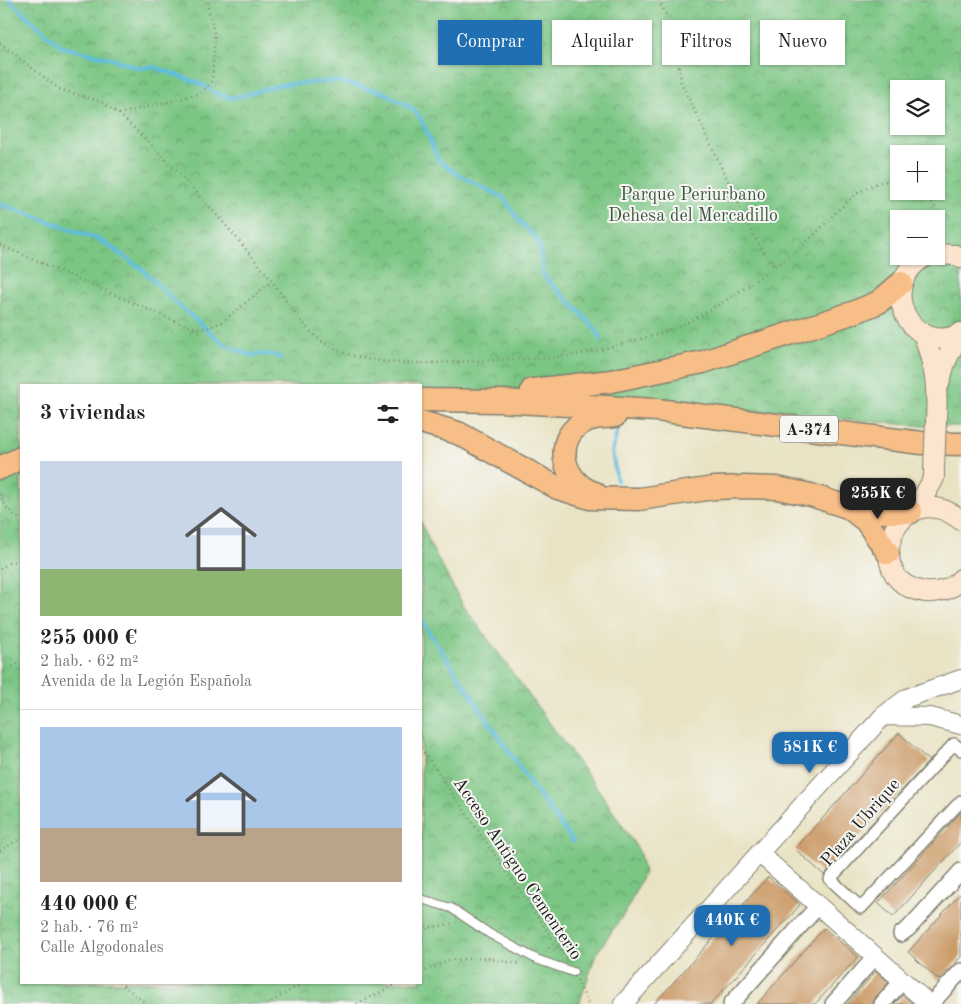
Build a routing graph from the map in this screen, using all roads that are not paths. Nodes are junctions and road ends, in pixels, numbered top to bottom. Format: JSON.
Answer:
{"nodes":[{"id":1,"x":912,"y":265,"type":"edge"},
{"id":2,"x":901,"y":284,"type":"junction"},
{"id":3,"x":923,"y":334,"type":"junction"},
{"id":4,"x":959,"y":334,"type":"edge"},
{"id":5,"x":938,"y":387,"type":"junction"},
{"id":6,"x":431,"y":400,"type":"edge"},
{"id":7,"x":657,"y":410,"type":"junction"},
{"id":8,"x":422,"y":422,"type":"edge"},
{"id":9,"x":961,"y":444,"type":"edge"},
{"id":10,"x":20,"y":458,"type":"edge"},
{"id":11,"x":0,"y":468,"type":"edge"},
{"id":12,"x":934,"y":474,"type":"junction"},
{"id":13,"x":605,"y":498,"type":"junction"},
{"id":14,"x":847,"y":506,"type":"junction"},
{"id":15,"x":914,"y":511,"type":"junction"},
{"id":16,"x":955,"y":514,"type":"edge"},
{"id":17,"x":888,"y":553,"type":"junction"},
{"id":18,"x":956,"y":588,"type":"edge"},
{"id":19,"x":961,"y":679,"type":"edge"},
{"id":20,"x":883,"y":716,"type":"junction"},
{"id":21,"x":961,"y":725,"type":"edge"},
{"id":22,"x":961,"y":750,"type":"edge"},
{"id":23,"x":961,"y":800,"type":"edge"},
{"id":24,"x":760,"y":853,"type":"junction"},
{"id":25,"x":961,"y":871,"type":"edge"},
{"id":26,"x":422,"y":900,"type":"edge"},
{"id":27,"x":818,"y":906,"type":"junction"},
{"id":28,"x":901,"y":934,"type":"dead end"},
{"id":29,"x":876,"y":957,"type":"junction"},
{"id":30,"x":961,"y":970,"type":"edge"},
{"id":31,"x":573,"y":972,"type":"road end"},
{"id":32,"x":904,"y":980,"type":"junction"},
{"id":33,"x":623,"y":1004,"type":"edge"},
{"id":34,"x":731,"y":1004,"type":"edge"},
{"id":35,"x":833,"y":1004,"type":"edge"},
{"id":36,"x":882,"y":1004,"type":"edge"},
{"id":37,"x":930,"y":1004,"type":"edge"}],
"edges":[{"from":1,"to":2,"type":"main road"},
{"from":2,"to":3,"type":"main road"},
{"from":2,"to":6,"type":"main road"},
{"from":3,"to":4,"type":"main road"},
{"from":3,"to":5,"type":"main road"},
{"from":4,"to":5,"type":"main road"},
{"from":5,"to":12,"type":"main road","bridge":true},
{"from":6,"to":7,"type":"main road","number":"A-374"},
{"from":7,"to":9,"type":"main road","number":"A-374"},
{"from":7,"to":13,"type":"main road"},
{"from":8,"to":13,"type":"main road"},
{"from":10,"to":11,"type":"main road"},
{"from":12,"to":15,"type":"main road"},
{"from":12,"to":16,"type":"main road"},
{"from":13,"to":14,"type":"main road"},
{"from":14,"to":15,"type":"main road"},
{"from":14,"to":17,"type":"main road"},
{"from":15,"to":16,"type":"main road"},
{"from":15,"to":17,"type":"main road"},
{"from":17,"to":18,"type":"main road"},
{"from":19,"to":20,"type":"street"},
{"from":20,"to":21,"type":"street"},
{"from":20,"to":24,"type":"street"},
{"from":22,"to":23,"type":"street","name":"Plaza Ubrique"},
{"from":24,"to":27,"type":"street"},
{"from":24,"to":33,"type":"street"},
{"from":25,"to":28,"type":"street"},
{"from":26,"to":31,"type":"lane"},
{"from":27,"to":29,"type":"street"},
{"from":27,"to":34,"type":"street"},
{"from":29,"to":32,"type":"street"},
{"from":29,"to":35,"type":"street"},
{"from":30,"to":37,"type":"street"},
{"from":32,"to":36,"type":"street"},
{"from":32,"to":37,"type":"street"}]}
